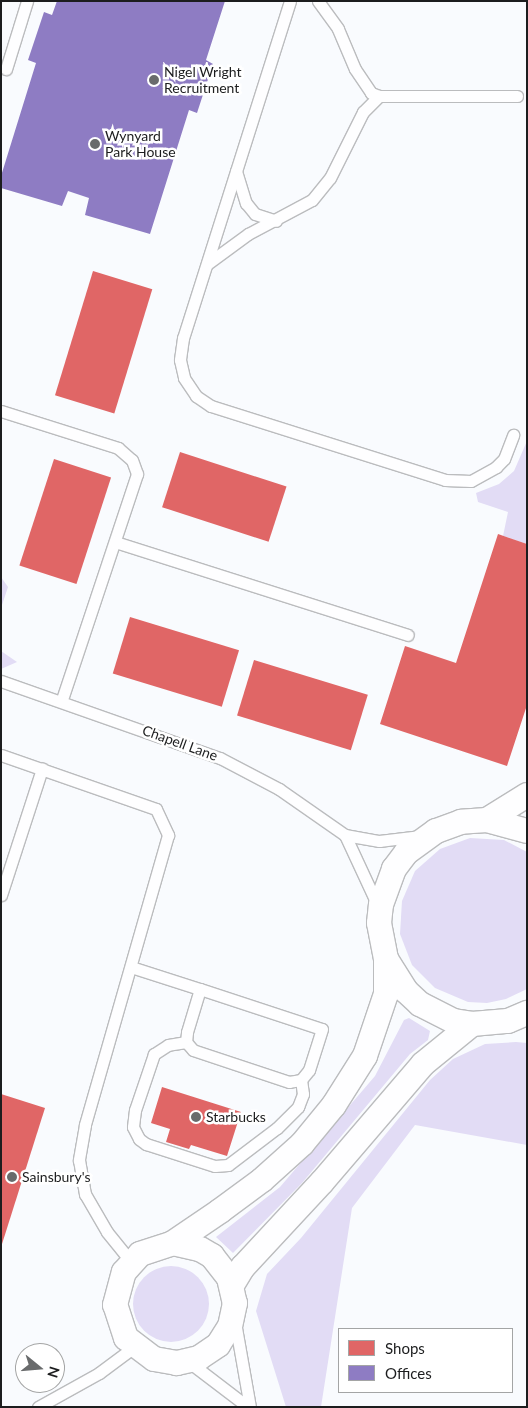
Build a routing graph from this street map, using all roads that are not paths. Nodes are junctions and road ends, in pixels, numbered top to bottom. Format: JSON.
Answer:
{"nodes":[{"id":1,"x":27,"y":1,"type":"edge"},
{"id":2,"x":290,"y":1,"type":"edge"},
{"id":3,"x":318,"y":1,"type":"edge"},
{"id":4,"x":6,"y":69,"type":"dead end"},
{"id":5,"x":378,"y":96,"type":"junction"},
{"id":6,"x":524,"y":96,"type":"edge"},
{"id":7,"x":236,"y":171,"type":"junction"},
{"id":8,"x":276,"y":221,"type":"junction"},
{"id":9,"x":205,"y":266,"type":"junction"},
{"id":10,"x":1,"y":411,"type":"edge"},
{"id":11,"x":513,"y":435,"type":"dead end"},
{"id":12,"x":115,"y":542,"type":"junction"},
{"id":13,"x":408,"y":635,"type":"dead end"},
{"id":14,"x":1,"y":681,"type":"edge"},
{"id":15,"x":62,"y":700,"type":"junction"},
{"id":16,"x":1,"y":755,"type":"edge"},
{"id":17,"x":42,"y":769,"type":"junction"},
{"id":18,"x":527,"y":796,"type":"edge"},
{"id":19,"x":487,"y":820,"type":"junction"},
{"id":20,"x":436,"y":831,"type":"junction"},
{"id":21,"x":527,"y":831,"type":"edge"},
{"id":22,"x":345,"y":835,"type":"junction"},
{"id":23,"x":1,"y":895,"type":"edge"},
{"id":24,"x":379,"y":923,"type":"junction"},
{"id":25,"x":386,"y":959,"type":"junction"},
{"id":26,"x":131,"y":967,"type":"junction"},
{"id":27,"x":200,"y":989,"type":"junction"},
{"id":28,"x":520,"y":1020,"type":"edge"},
{"id":29,"x":472,"y":1024,"type":"junction"},
{"id":30,"x":186,"y":1042,"type":"junction"},
{"id":31,"x":301,"y":1080,"type":"junction"},
{"id":32,"x":173,"y":1243,"type":"junction"},
{"id":33,"x":131,"y":1262,"type":"junction"},
{"id":34,"x":232,"y":1285,"type":"junction"},
{"id":35,"x":234,"y":1315,"type":"junction"},
{"id":36,"x":134,"y":1347,"type":"junction"},
{"id":37,"x":189,"y":1362,"type":"junction"},
{"id":38,"x":38,"y":1407,"type":"edge"},
{"id":39,"x":249,"y":1407,"type":"edge"}],
"edges":[{"from":1,"to":4,"type":"lane"},
{"from":2,"to":7,"type":"lane"},
{"from":3,"to":5,"type":"lane"},
{"from":5,"to":6,"type":"lane"},
{"from":5,"to":8,"type":"lane"},
{"from":7,"to":8,"type":"lane"},
{"from":7,"to":9,"type":"lane"},
{"from":8,"to":9,"type":"lane"},
{"from":9,"to":11,"type":"lane"},
{"from":10,"to":12,"type":"lane"},
{"from":12,"to":13,"type":"lane"},
{"from":12,"to":15,"type":"lane"},
{"from":14,"to":15,"type":"lane","name":"Chapell Lane"},
{"from":15,"to":22,"type":"lane","name":"Chapell Lane"},
{"from":16,"to":17,"type":"lane"},
{"from":17,"to":23,"type":"lane"},
{"from":17,"to":26,"type":"lane"},
{"from":18,"to":19,"type":"street"},
{"from":19,"to":20,"type":"street"},
{"from":19,"to":21,"type":"street"},
{"from":20,"to":22,"type":"lane","name":"Chapell Lane"},
{"from":20,"to":24,"type":"street"},
{"from":22,"to":24,"type":"lane","name":"Chapell Lane"},
{"from":24,"to":25,"type":"street"},
{"from":25,"to":29,"type":"street"},
{"from":25,"to":32,"type":"street"},
{"from":26,"to":27,"type":"lane"},
{"from":26,"to":33,"type":"lane"},
{"from":27,"to":30,"type":"lane"},
{"from":27,"to":31,"type":"lane"},
{"from":28,"to":29,"type":"street"},
{"from":29,"to":34,"type":"street"},
{"from":30,"to":31,"type":"lane"},
{"from":30,"to":31,"type":"lane"},
{"from":32,"to":33,"type":"street"},
{"from":32,"to":34,"type":"street"},
{"from":33,"to":36,"type":"street"},
{"from":34,"to":35,"type":"street"},
{"from":35,"to":37,"type":"street"},
{"from":35,"to":39,"type":"lane"},
{"from":36,"to":37,"type":"street"},
{"from":36,"to":38,"type":"lane"},
{"from":37,"to":39,"type":"lane"}]}
